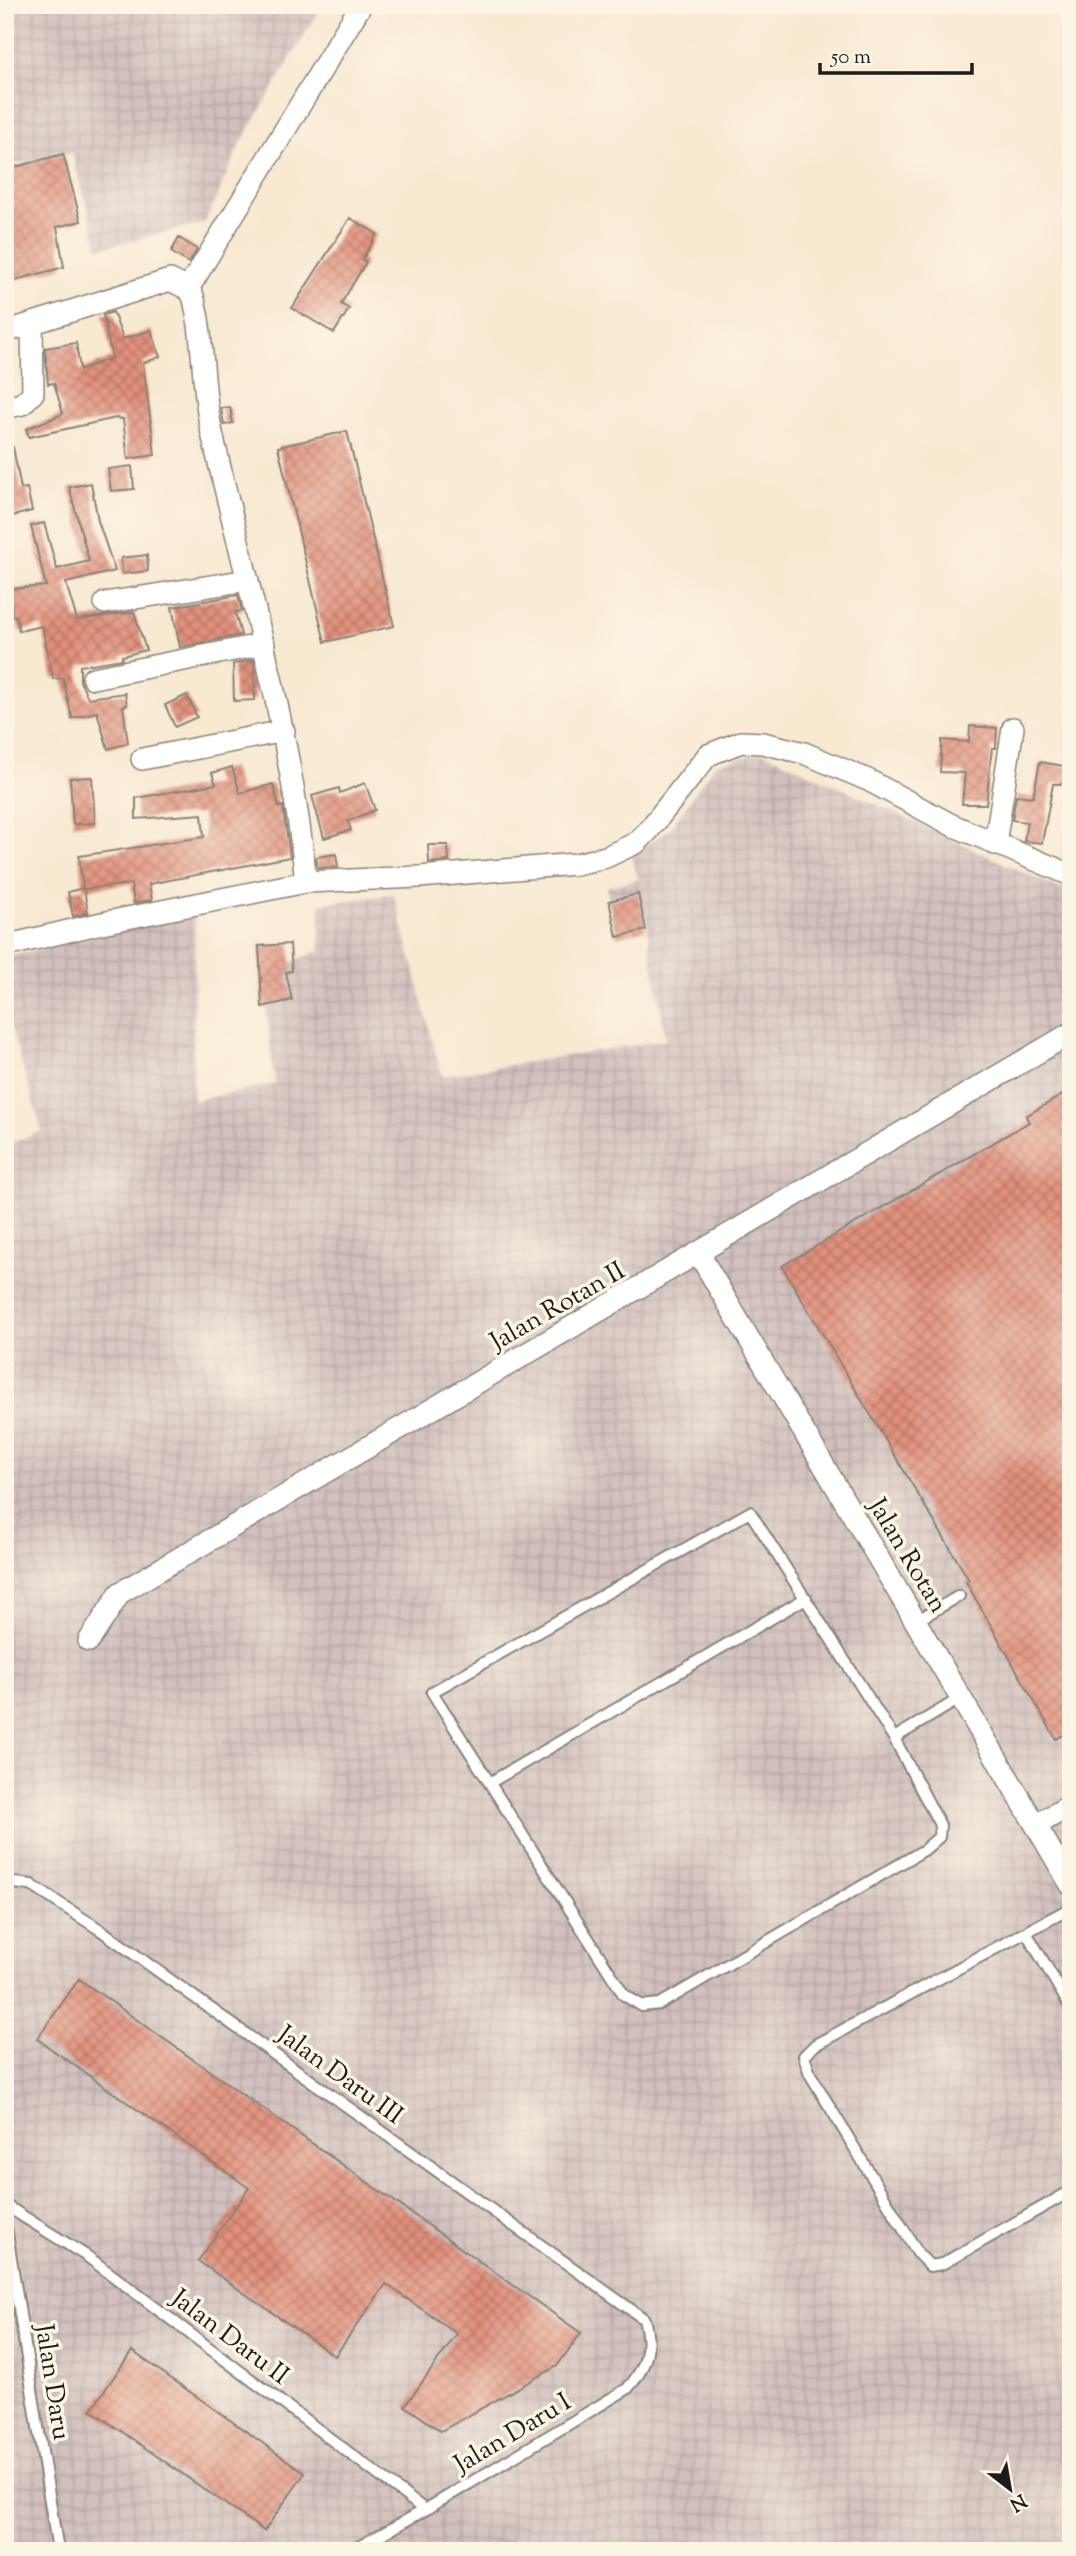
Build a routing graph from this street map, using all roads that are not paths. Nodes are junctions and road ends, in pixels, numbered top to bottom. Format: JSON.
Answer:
{"nodes":[{"id":1,"x":361,"y":5,"type":"edge"},
{"id":2,"x":188,"y":289,"type":"junction"},
{"id":3,"x":32,"y":325,"type":"junction"},
{"id":4,"x":5,"y":332,"type":"edge"},
{"id":5,"x":5,"y":408,"type":"edge"},
{"id":6,"x":248,"y":580,"type":"junction"},
{"id":7,"x":105,"y":603,"type":"dead end"},
{"id":8,"x":264,"y":644,"type":"junction"},
{"id":9,"x":93,"y":678,"type":"dead end"},
{"id":10,"x":1013,"y":728,"type":"dead end"},
{"id":11,"x":284,"y":731,"type":"junction"},
{"id":12,"x":142,"y":759,"type":"dead end"},
{"id":13,"x":995,"y":844,"type":"junction"},
{"id":14,"x":1071,"y":875,"type":"edge"},
{"id":15,"x":306,"y":882,"type":"junction"},
{"id":16,"x":5,"y":946,"type":"edge"},
{"id":17,"x":1071,"y":1033,"type":"edge"},
{"id":18,"x":699,"y":1254,"type":"junction"},
{"id":19,"x":959,"y":1596,"type":"dead end"},
{"id":20,"x":806,"y":1598,"type":"junction"},
{"id":21,"x":916,"y":1621,"type":"junction"},
{"id":22,"x":89,"y":1641,"type":"dead end"},
{"id":23,"x":961,"y":1698,"type":"junction"},
{"id":24,"x":894,"y":1738,"type":"junction"},
{"id":25,"x":491,"y":1782,"type":"junction"},
{"id":26,"x":1071,"y":1805,"type":"edge"},
{"id":27,"x":1036,"y":1825,"type":"junction"},
{"id":28,"x":5,"y":1882,"type":"edge"},
{"id":29,"x":1071,"y":1885,"type":"edge"},
{"id":30,"x":1071,"y":1908,"type":"edge"},
{"id":31,"x":1026,"y":1932,"type":"junction"},
{"id":32,"x":1071,"y":2008,"type":"edge"},
{"id":33,"x":1071,"y":2191,"type":"edge"},
{"id":34,"x":5,"y":2205,"type":"edge"},
{"id":35,"x":5,"y":2221,"type":"edge"},
{"id":36,"x":644,"y":2319,"type":"joint"},
{"id":37,"x":425,"y":2510,"type":"junction"},
{"id":38,"x":58,"y":2551,"type":"edge"},
{"id":39,"x":351,"y":2551,"type":"edge"}],
"edges":[{"from":1,"to":2,"type":"street"},
{"from":2,"to":3,"type":"street"},
{"from":2,"to":6,"type":"street"},
{"from":3,"to":4,"type":"street"},
{"from":3,"to":5,"type":"street"},
{"from":6,"to":7,"type":"street"},
{"from":6,"to":8,"type":"street"},
{"from":8,"to":9,"type":"street"},
{"from":8,"to":11,"type":"street"},
{"from":10,"to":13,"type":"street"},
{"from":11,"to":12,"type":"street"},
{"from":11,"to":15,"type":"street"},
{"from":13,"to":14,"type":"street"},
{"from":13,"to":15,"type":"street"},
{"from":15,"to":16,"type":"street"},
{"from":17,"to":18,"type":"street","name":"Jalan Rotan II"},
{"from":18,"to":21,"type":"street","name":"Jalan Rotan"},
{"from":18,"to":22,"type":"street","name":"Jalan Rotan II"},
{"from":19,"to":21,"type":"lane"},
{"from":20,"to":24,"type":"lane"},
{"from":20,"to":25,"type":"lane"},
{"from":20,"to":25,"type":"lane"},
{"from":21,"to":23,"type":"street","name":"Jalan Rotan"},
{"from":23,"to":24,"type":"lane"},
{"from":23,"to":27,"type":"street","name":"Jalan Rotan"},
{"from":24,"to":25,"type":"lane"},
{"from":26,"to":27,"type":"street"},
{"from":27,"to":29,"type":"street","name":"Jalan Rotan"},
{"from":28,"to":36,"type":"lane","name":"Jalan Daru III"},
{"from":30,"to":31,"type":"lane"},
{"from":31,"to":32,"type":"lane"},
{"from":31,"to":33,"type":"lane"},
{"from":34,"to":37,"type":"lane","name":"Jalan Daru II"},
{"from":35,"to":38,"type":"lane","name":"Jalan Daru"},
{"from":36,"to":37,"type":"lane","name":"Jalan Daru I"},
{"from":37,"to":39,"type":"lane","name":"Jalan Daru I"}]}
